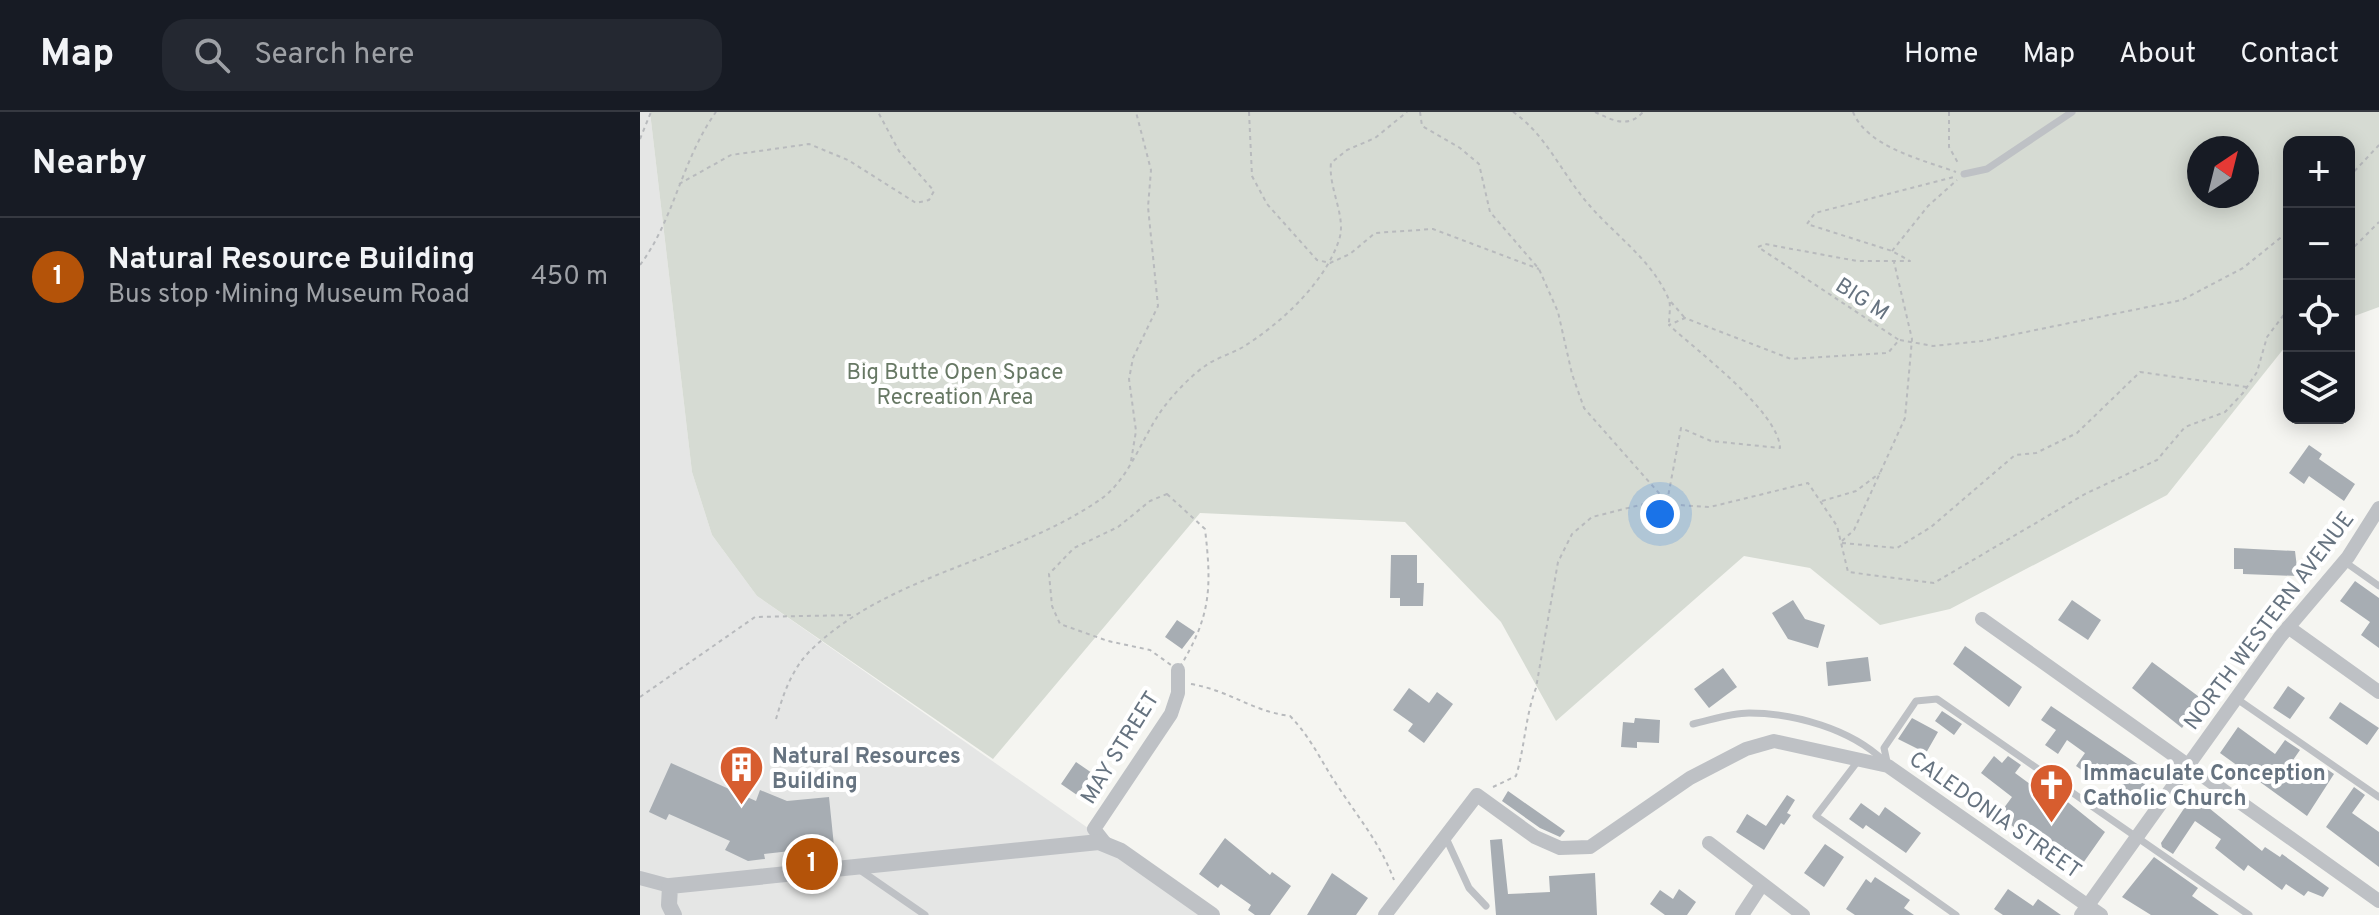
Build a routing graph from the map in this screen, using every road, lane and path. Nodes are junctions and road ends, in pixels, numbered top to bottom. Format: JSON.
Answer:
{"nodes":[{"id":1,"x":651,"y":112,"type":"edge"},
{"id":2,"x":716,"y":112,"type":"edge"},
{"id":3,"x":878,"y":112,"type":"edge"},
{"id":4,"x":1136,"y":112,"type":"edge"},
{"id":5,"x":1249,"y":112,"type":"edge"},
{"id":6,"x":1407,"y":112,"type":"edge"},
{"id":7,"x":1420,"y":112,"type":"edge"},
{"id":8,"x":1513,"y":112,"type":"edge"},
{"id":9,"x":1595,"y":112,"type":"edge"},
{"id":10,"x":1643,"y":112,"type":"edge"},
{"id":11,"x":1853,"y":112,"type":"edge"},
{"id":12,"x":1949,"y":112,"type":"edge"},
{"id":13,"x":2072,"y":112,"type":"edge"},
{"id":14,"x":640,"y":139,"type":"edge"},
{"id":15,"x":2379,"y":145,"type":"edge"},
{"id":16,"x":2355,"y":171,"type":"edge"},
{"id":17,"x":1964,"y":174,"type":"junction"},
{"id":18,"x":679,"y":184,"type":"junction"},
{"id":19,"x":2379,"y":222,"type":"edge"},
{"id":20,"x":2283,"y":236,"type":"edge"},
{"id":21,"x":2355,"y":246,"type":"edge"},
{"id":22,"x":1892,"y":251,"type":"junction"},
{"id":23,"x":1894,"y":261,"type":"junction"},
{"id":24,"x":1330,"y":263,"type":"junction"},
{"id":25,"x":640,"y":265,"type":"edge"},
{"id":26,"x":1539,"y":269,"type":"junction"},
{"id":27,"x":1670,"y":301,"type":"junction"},
{"id":28,"x":2283,"y":316,"type":"edge"},
{"id":29,"x":1685,"y":318,"type":"junction"},
{"id":30,"x":1669,"y":325,"type":"junction"},
{"id":31,"x":1899,"y":340,"type":"junction"},
{"id":32,"x":1911,"y":342,"type":"junction"},
{"id":33,"x":2247,"y":387,"type":"junction"},
{"id":34,"x":1131,"y":463,"type":"junction"},
{"id":35,"x":1882,"y":472,"type":"junction"},
{"id":36,"x":1667,"y":502,"type":"junction"},
{"id":37,"x":1821,"y":502,"type":"junction"},
{"id":38,"x":2379,"y":508,"type":"edge"},
{"id":39,"x":1841,"y":542,"type":"junction"},
{"id":40,"x":2344,"y":562,"type":"junction"},
{"id":41,"x":2379,"y":586,"type":"edge"},
{"id":42,"x":858,"y":615,"type":"junction"},
{"id":43,"x":1982,"y":619,"type":"dead end"},
{"id":44,"x":2288,"y":627,"type":"junction"},
{"id":45,"x":1178,"y":676,"type":"junction"},
{"id":46,"x":2379,"y":692,"type":"edge"},
{"id":47,"x":640,"y":697,"type":"edge"},
{"id":48,"x":2235,"y":697,"type":"junction"},
{"id":49,"x":776,"y":719,"type":"dead end"},
{"id":50,"x":1693,"y":724,"type":"dead end"},
{"id":51,"x":1860,"y":759,"type":"junction"},
{"id":52,"x":2186,"y":765,"type":"junction"},
{"id":53,"x":1888,"y":766,"type":"junction"},
{"id":54,"x":1477,"y":795,"type":"junction"},
{"id":55,"x":2379,"y":797,"type":"edge"},
{"id":56,"x":1446,"y":836,"type":"junction"},
{"id":57,"x":2136,"y":836,"type":"junction"},
{"id":58,"x":1709,"y":843,"type":"dead end"},
{"id":59,"x":1108,"y":844,"type":"junction"},
{"id":60,"x":859,"y":868,"type":"junction"},
{"id":61,"x":640,"y":878,"type":"edge"},
{"id":62,"x":670,"y":886,"type":"junction"},
{"id":63,"x":1761,"y":886,"type":"junction"},
{"id":64,"x":1400,"y":896,"type":"junction"},
{"id":65,"x":2379,"y":901,"type":"edge"},
{"id":66,"x":1486,"y":906,"type":"dead end"},
{"id":67,"x":2084,"y":910,"type":"edge"},
{"id":68,"x":674,"y":915,"type":"edge"},
{"id":69,"x":925,"y":915,"type":"edge"},
{"id":70,"x":1212,"y":915,"type":"edge"},
{"id":71,"x":1385,"y":915,"type":"edge"},
{"id":72,"x":1742,"y":915,"type":"edge"},
{"id":73,"x":1803,"y":915,"type":"edge"},
{"id":74,"x":1956,"y":915,"type":"edge"},
{"id":75,"x":2101,"y":915,"type":"edge"},
{"id":76,"x":2249,"y":915,"type":"edge"}],
"edges":[{"from":1,"to":14,"type":"path"},
{"from":2,"to":18,"type":"path"},
{"from":3,"to":18,"type":"path"},
{"from":4,"to":34,"type":"path"},
{"from":5,"to":24,"type":"path"},
{"from":6,"to":24,"type":"path"},
{"from":7,"to":26,"type":"path"},
{"from":8,"to":27,"type":"path"},
{"from":9,"to":10,"type":"path"},
{"from":11,"to":17,"type":"path"},
{"from":12,"to":17,"type":"path"},
{"from":13,"to":17,"type":"lane"},
{"from":15,"to":16,"type":"path"},
{"from":17,"to":22,"type":"path"},
{"from":17,"to":22,"type":"path","name":"BIG M"},
{"from":18,"to":25,"type":"path"},
{"from":19,"to":21,"type":"path"},
{"from":20,"to":32,"type":"path"},
{"from":22,"to":23,"type":"path"},
{"from":23,"to":31,"type":"path","name":"BIG M"},
{"from":23,"to":32,"type":"path"},
{"from":24,"to":26,"type":"path"},
{"from":24,"to":34,"type":"path"},
{"from":26,"to":36,"type":"path"},
{"from":27,"to":29,"type":"path"},
{"from":27,"to":30,"type":"path"},
{"from":28,"to":33,"type":"path"},
{"from":29,"to":30,"type":"path"},
{"from":29,"to":31,"type":"path","name":"BIG M"},
{"from":30,"to":36,"type":"path"},
{"from":31,"to":32,"type":"path"},
{"from":32,"to":35,"type":"path"},
{"from":33,"to":39,"type":"path"},
{"from":33,"to":39,"type":"path"},
{"from":34,"to":42,"type":"path"},
{"from":35,"to":37,"type":"path"},
{"from":35,"to":39,"type":"path"},
{"from":36,"to":37,"type":"path"},
{"from":36,"to":54,"type":"path"},
{"from":37,"to":39,"type":"path"},
{"from":38,"to":40,"type":"street","name":"NORTH WESTERN AVENUE"},
{"from":40,"to":41,"type":"lane"},
{"from":40,"to":44,"type":"street","name":"NORTH WESTERN AVENUE"},
{"from":42,"to":47,"type":"path"},
{"from":42,"to":49,"type":"path"},
{"from":43,"to":52,"type":"street"},
{"from":44,"to":46,"type":"street"},
{"from":44,"to":48,"type":"street","name":"NORTH WESTERN AVENUE"},
{"from":45,"to":45,"type":"path"},
{"from":45,"to":59,"type":"street","name":"MAY STREET"},
{"from":45,"to":64,"type":"path"},
{"from":48,"to":52,"type":"street","name":"NORTH WESTERN AVENUE"},
{"from":48,"to":55,"type":"lane"},
{"from":50,"to":53,"type":"lane"},
{"from":51,"to":53,"type":"street","name":"CALEDONIA STREET"},
{"from":51,"to":54,"type":"street","name":"CALEDONIA STREET"},
{"from":51,"to":74,"type":"lane"},
{"from":52,"to":57,"type":"street","name":"NORTH WESTERN AVENUE"},
{"from":52,"to":65,"type":"street"},
{"from":53,"to":57,"type":"lane"},
{"from":53,"to":67,"type":"street","name":"CALEDONIA STREET"},
{"from":54,"to":56,"type":"street"},
{"from":56,"to":64,"type":"street"},
{"from":56,"to":66,"type":"lane"},
{"from":57,"to":67,"type":"street","name":"NORTH WESTERN AVENUE"},
{"from":57,"to":76,"type":"lane"},
{"from":58,"to":63,"type":"street"},
{"from":59,"to":60,"type":"street"},
{"from":59,"to":70,"type":"street"},
{"from":60,"to":62,"type":"street"},
{"from":60,"to":69,"type":"lane"},
{"from":61,"to":62,"type":"street"},
{"from":62,"to":68,"type":"street"},
{"from":63,"to":72,"type":"street"},
{"from":63,"to":73,"type":"street"},
{"from":64,"to":71,"type":"street"},
{"from":67,"to":75,"type":"street","name":"CALEDONIA STREET"}]}
